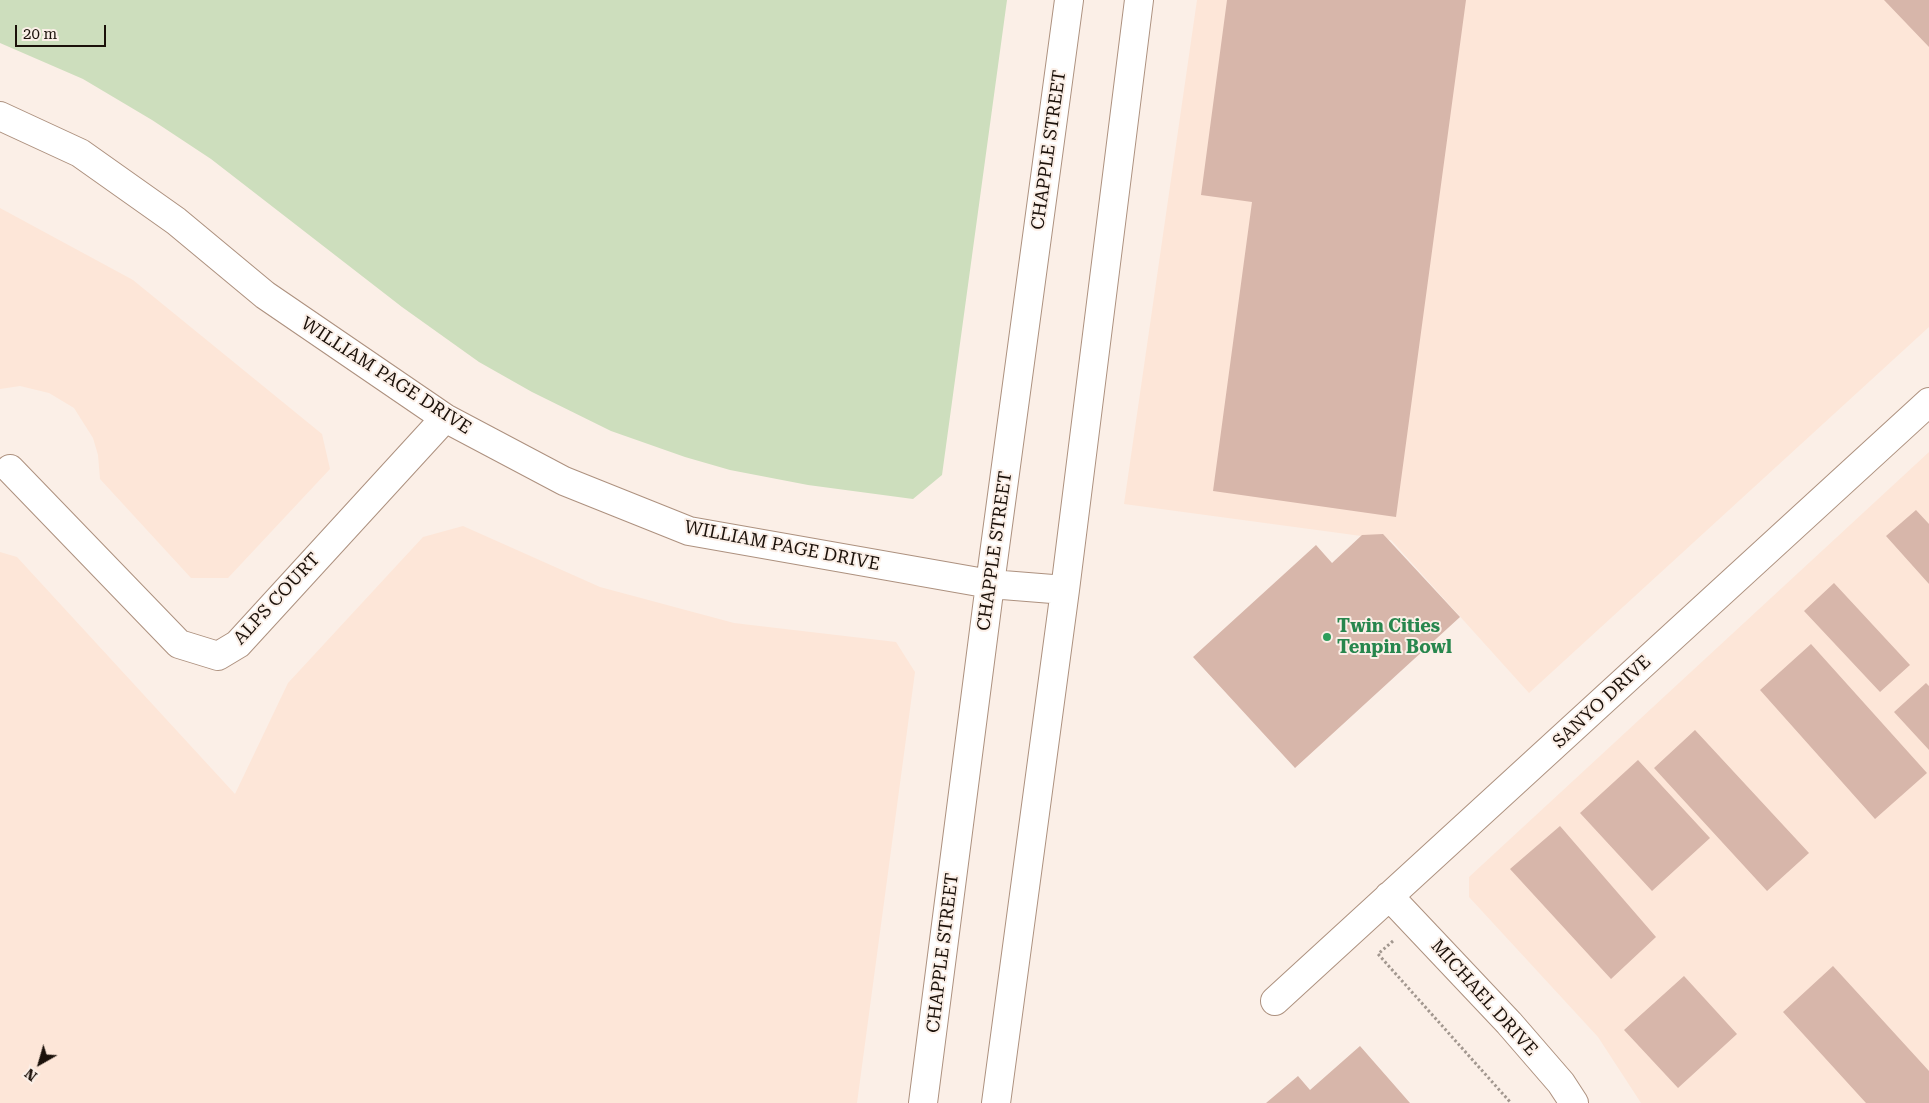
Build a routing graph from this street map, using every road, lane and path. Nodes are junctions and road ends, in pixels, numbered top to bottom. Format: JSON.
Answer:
{"nodes":[{"id":1,"x":1069,"y":0,"type":"edge"},
{"id":2,"x":1139,"y":0,"type":"edge"},
{"id":3,"x":0,"y":116,"type":"edge"},
{"id":4,"x":1929,"y":402,"type":"edge"},
{"id":5,"x":445,"y":418,"type":"junction"},
{"id":6,"x":10,"y":469,"type":"dead end"},
{"id":7,"x":990,"y":584,"type":"junction"},
{"id":8,"x":1064,"y":590,"type":"junction"},
{"id":9,"x":1390,"y":896,"type":"junction"},
{"id":10,"x":1415,"y":923,"type":"junction"},
{"id":11,"x":1275,"y":1001,"type":"dead end"},
{"id":12,"x":923,"y":1103,"type":"edge"},
{"id":13,"x":996,"y":1103,"type":"edge"},
{"id":14,"x":1511,"y":1103,"type":"edge"},
{"id":15,"x":1574,"y":1103,"type":"edge"}],
"edges":[{"from":1,"to":7,"type":"street","name":"CHAPPLE STREET"},
{"from":2,"to":8,"type":"street"},
{"from":3,"to":5,"type":"street","name":"WILLIAM PAGE DRIVE"},
{"from":4,"to":9,"type":"street","name":"SANYO DRIVE"},
{"from":5,"to":6,"type":"street","name":"ALPS COURT"},
{"from":5,"to":7,"type":"street","name":"WILLIAM PAGE DRIVE"},
{"from":7,"to":8,"type":"street","name":"WILLIAM PAGE DRIVE"},
{"from":7,"to":12,"type":"street","name":"CHAPPLE STREET"},
{"from":8,"to":13,"type":"street"},
{"from":9,"to":10,"type":"street","name":"MICHAEL DRIVE"},
{"from":9,"to":11,"type":"street","name":"SANYO DRIVE"},
{"from":10,"to":14,"type":"path"},
{"from":10,"to":15,"type":"street","name":"MICHAEL DRIVE"}]}
